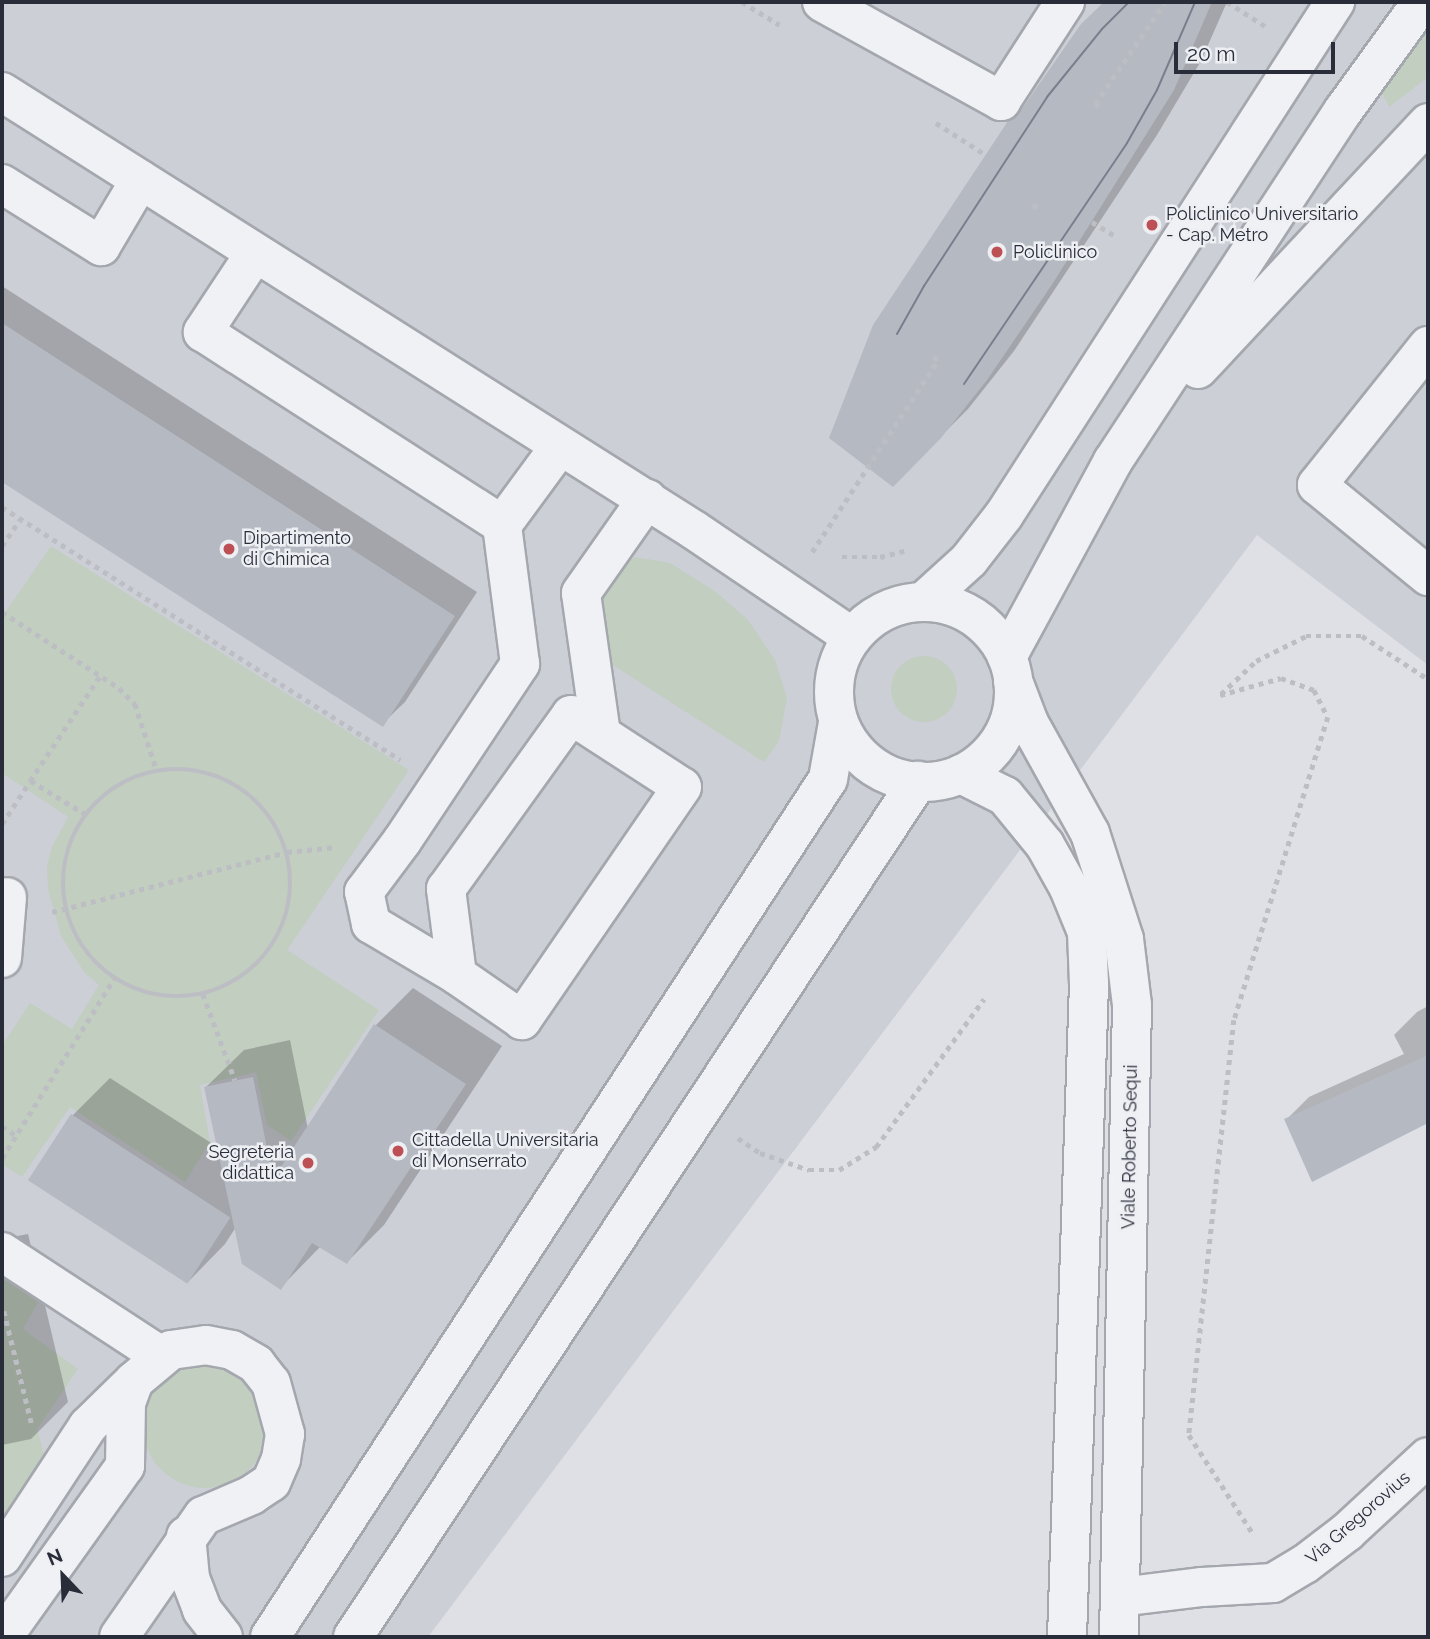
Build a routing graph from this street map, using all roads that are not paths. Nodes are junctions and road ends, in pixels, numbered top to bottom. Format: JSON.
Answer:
{"nodes":[{"id":1,"x":822,"y":2,"type":"edge"},
{"id":2,"x":1065,"y":2,"type":"edge"},
{"id":3,"x":1335,"y":2,"type":"edge"},
{"id":4,"x":1422,"y":2,"type":"edge"},
{"id":5,"x":2,"y":92,"type":"edge"},
{"id":6,"x":1428,"y":123,"type":"edge"},
{"id":7,"x":139,"y":180,"type":"junction"},
{"id":8,"x":2,"y":184,"type":"edge"},
{"id":9,"x":255,"y":253,"type":"junction"},
{"id":10,"x":1428,"y":346,"type":"edge"},
{"id":11,"x":560,"y":446,"type":"junction"},
{"id":12,"x":1114,"y":461,"type":"junction"},
{"id":13,"x":647,"y":499,"type":"junction"},
{"id":14,"x":502,"y":525,"type":"junction"},
{"id":15,"x":1428,"y":576,"type":"edge"},
{"id":16,"x":924,"y":601,"type":"junction"},
{"id":17,"x":852,"y":637,"type":"junction"},
{"id":18,"x":1010,"y":669,"type":"junction"},
{"id":19,"x":838,"y":723,"type":"junction"},
{"id":20,"x":601,"y":734,"type":"junction"},
{"id":21,"x":961,"y":774,"type":"junction"},
{"id":22,"x":918,"y":782,"type":"junction"},
{"id":23,"x":7,"y":897,"type":"dead end"},
{"id":24,"x":2,"y":958,"type":"edge"},
{"id":25,"x":457,"y":975,"type":"junction"},
{"id":26,"x":2,"y":1252,"type":"edge"},
{"id":27,"x":162,"y":1356,"type":"junction"},
{"id":28,"x":134,"y":1381,"type":"junction"},
{"id":29,"x":1428,"y":1457,"type":"edge"},
{"id":30,"x":186,"y":1536,"type":"junction"},
{"id":31,"x":2,"y":1557,"type":"edge"},
{"id":32,"x":1120,"y":1597,"type":"junction"},
{"id":33,"x":4,"y":1637,"type":"edge"},
{"id":34,"x":119,"y":1637,"type":"edge"},
{"id":35,"x":223,"y":1637,"type":"edge"},
{"id":36,"x":270,"y":1637,"type":"edge"},
{"id":37,"x":353,"y":1637,"type":"edge"},
{"id":38,"x":1068,"y":1637,"type":"edge"},
{"id":39,"x":1119,"y":1637,"type":"edge"}],
"edges":[{"from":1,"to":2,"type":"street"},
{"from":3,"to":16,"type":"street"},
{"from":4,"to":12,"type":"street"},
{"from":5,"to":7,"type":"street"},
{"from":6,"to":12,"type":"street"},
{"from":7,"to":8,"type":"street"},
{"from":7,"to":9,"type":"street"},
{"from":9,"to":11,"type":"street"},
{"from":9,"to":14,"type":"street"},
{"from":10,"to":15,"type":"street"},
{"from":11,"to":13,"type":"street"},
{"from":11,"to":14,"type":"street"},
{"from":12,"to":18,"type":"street"},
{"from":13,"to":17,"type":"street"},
{"from":13,"to":20,"type":"street"},
{"from":14,"to":25,"type":"street"},
{"from":16,"to":17,"type":"street"},
{"from":16,"to":18,"type":"street"},
{"from":17,"to":19,"type":"street"},
{"from":18,"to":21,"type":"street"},
{"from":18,"to":32,"type":"street","name":"Viale Roberto Sequi"},
{"from":19,"to":22,"type":"street"},
{"from":19,"to":36,"type":"street"},
{"from":20,"to":25,"type":"street"},
{"from":20,"to":25,"type":"street"},
{"from":21,"to":22,"type":"street"},
{"from":21,"to":38,"type":"street"},
{"from":22,"to":37,"type":"street"},
{"from":23,"to":24,"type":"street"},
{"from":26,"to":27,"type":"street"},
{"from":27,"to":28,"type":"street"},
{"from":27,"to":30,"type":"street"},
{"from":28,"to":31,"type":"street"},
{"from":28,"to":33,"type":"street"},
{"from":29,"to":32,"type":"street","name":"Via Gregorovius"},
{"from":30,"to":34,"type":"street"},
{"from":30,"to":35,"type":"street"},
{"from":32,"to":39,"type":"street","name":"Viale Roberto Sequi"}]}
